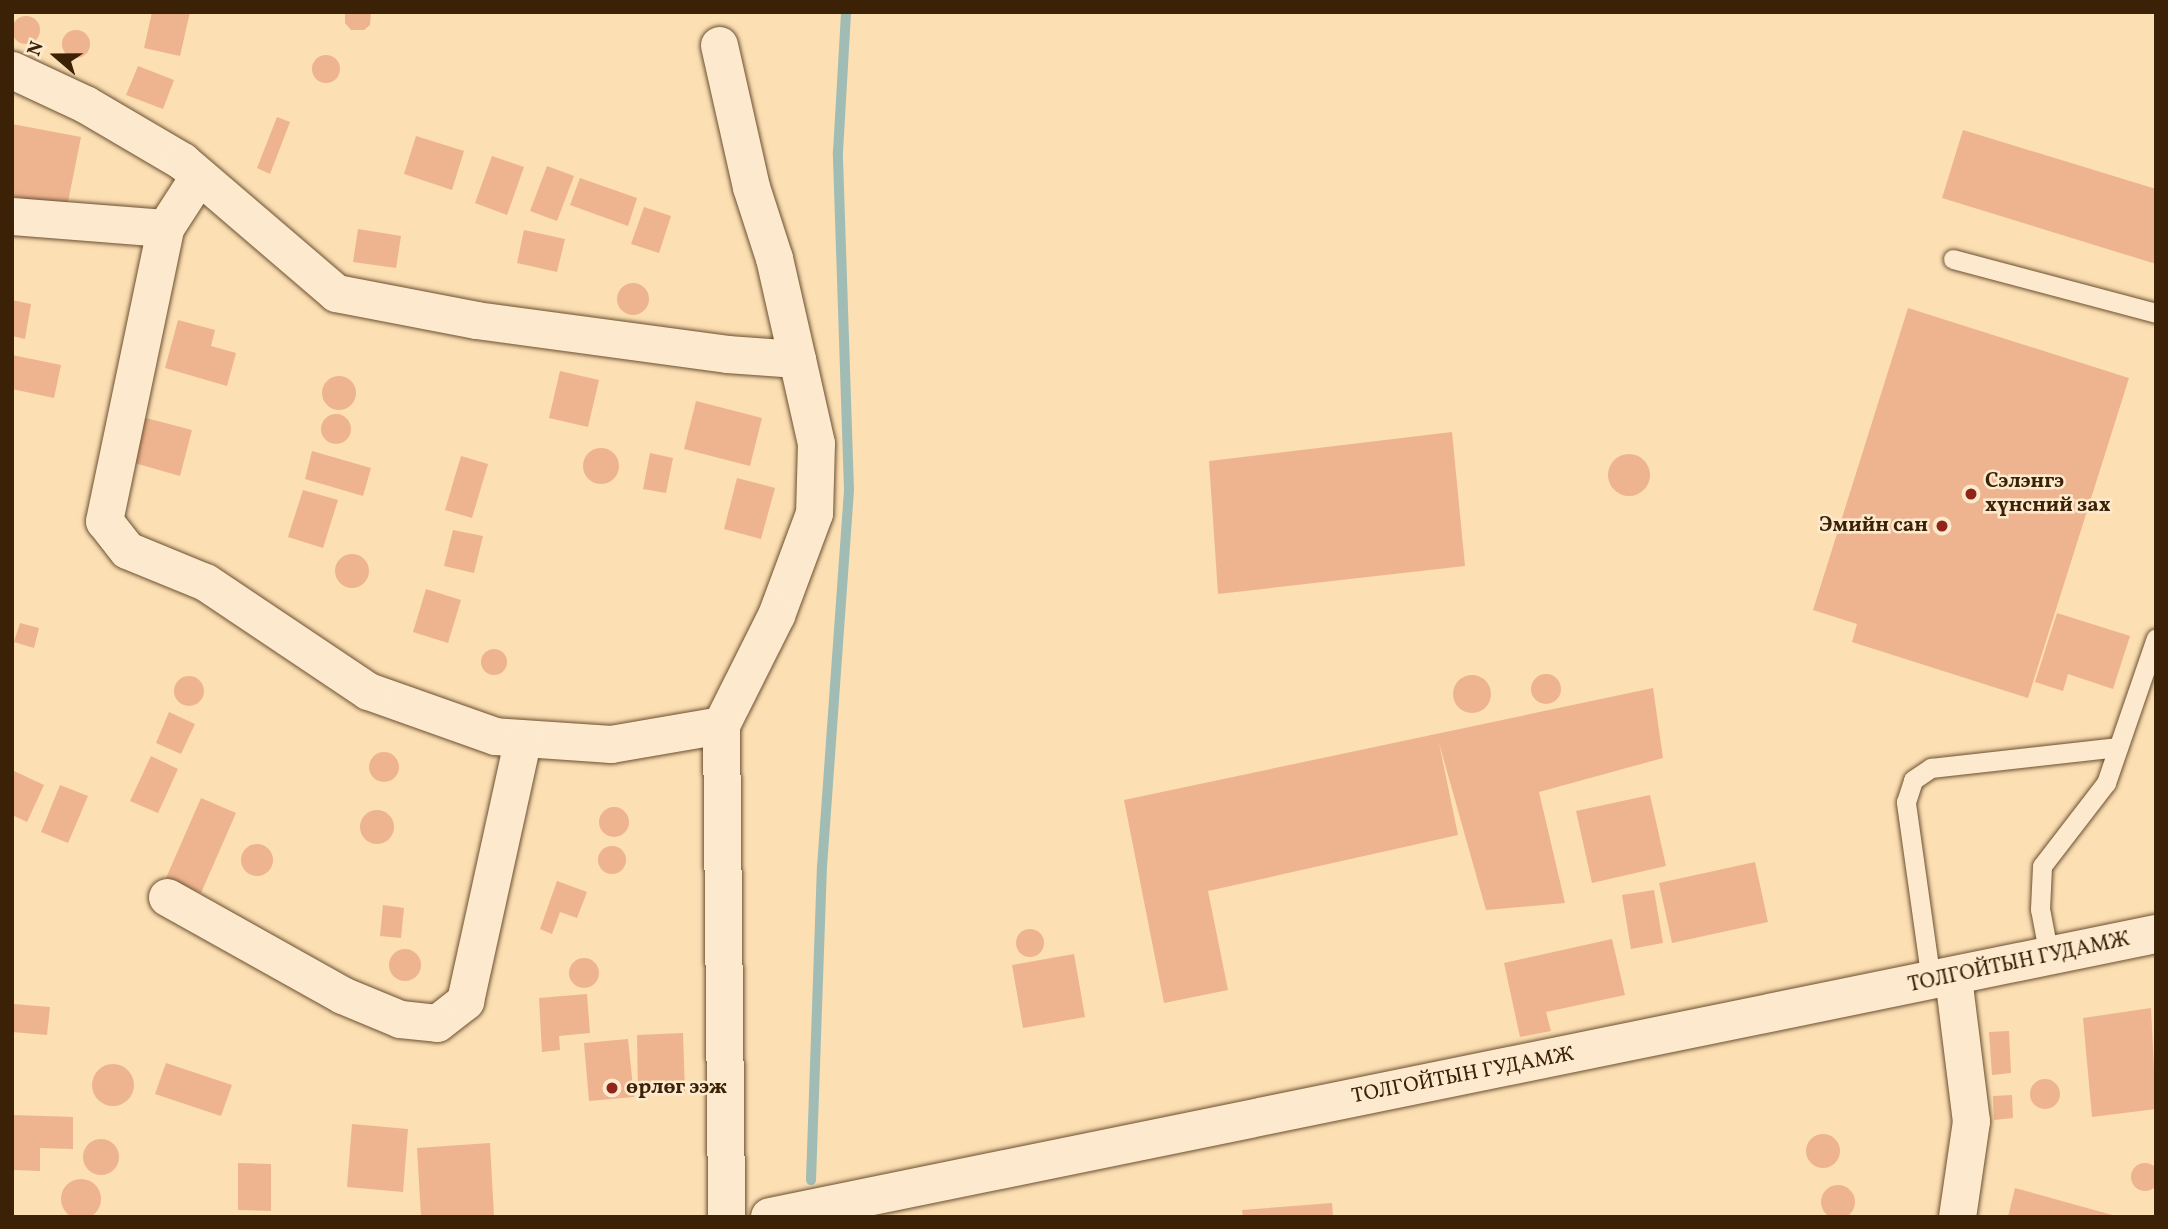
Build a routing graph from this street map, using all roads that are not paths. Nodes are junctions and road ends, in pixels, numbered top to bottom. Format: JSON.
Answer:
{"nodes":[{"id":1,"x":719,"y":45,"type":"dead end"},
{"id":2,"x":12,"y":70,"type":"edge"},
{"id":3,"x":198,"y":177,"type":"junction"},
{"id":4,"x":12,"y":216,"type":"edge"},
{"id":5,"x":165,"y":228,"type":"junction"},
{"id":6,"x":1953,"y":259,"type":"dead end"},
{"id":7,"x":2156,"y":313,"type":"edge"},
{"id":8,"x":797,"y":359,"type":"junction"},
{"id":9,"x":2156,"y":638,"type":"edge"},
{"id":10,"x":721,"y":724,"type":"junction"},
{"id":11,"x":522,"y":741,"type":"junction"},
{"id":12,"x":2118,"y":747,"type":"junction"},
{"id":13,"x":167,"y":897,"type":"dead end"},
{"id":14,"x":2156,"y":934,"type":"edge"},
{"id":15,"x":2049,"y":956,"type":"junction"},
{"id":16,"x":1942,"y":979,"type":"junction"},
{"id":17,"x":726,"y":1217,"type":"edge"},
{"id":18,"x":771,"y":1217,"type":"edge"},
{"id":19,"x":1957,"y":1217,"type":"edge"}],
"edges":[{"from":1,"to":8,"type":"street"},
{"from":2,"to":3,"type":"street"},
{"from":3,"to":5,"type":"street"},
{"from":3,"to":8,"type":"street"},
{"from":4,"to":5,"type":"street"},
{"from":5,"to":11,"type":"street"},
{"from":6,"to":7,"type":"lane"},
{"from":8,"to":10,"type":"street"},
{"from":9,"to":12,"type":"lane"},
{"from":10,"to":11,"type":"street"},
{"from":10,"to":17,"type":"street"},
{"from":11,"to":13,"type":"street"},
{"from":12,"to":15,"type":"lane"},
{"from":12,"to":16,"type":"lane"},
{"from":14,"to":15,"type":"main road","name":"ТОЛГОЙТЫН ГУДАМЖ"},
{"from":15,"to":16,"type":"main road","name":"ТОЛГОЙТЫН ГУДАМЖ"},
{"from":16,"to":18,"type":"main road","name":"ТОЛГОЙТЫН ГУДАМЖ"},
{"from":16,"to":19,"type":"street"}]}
